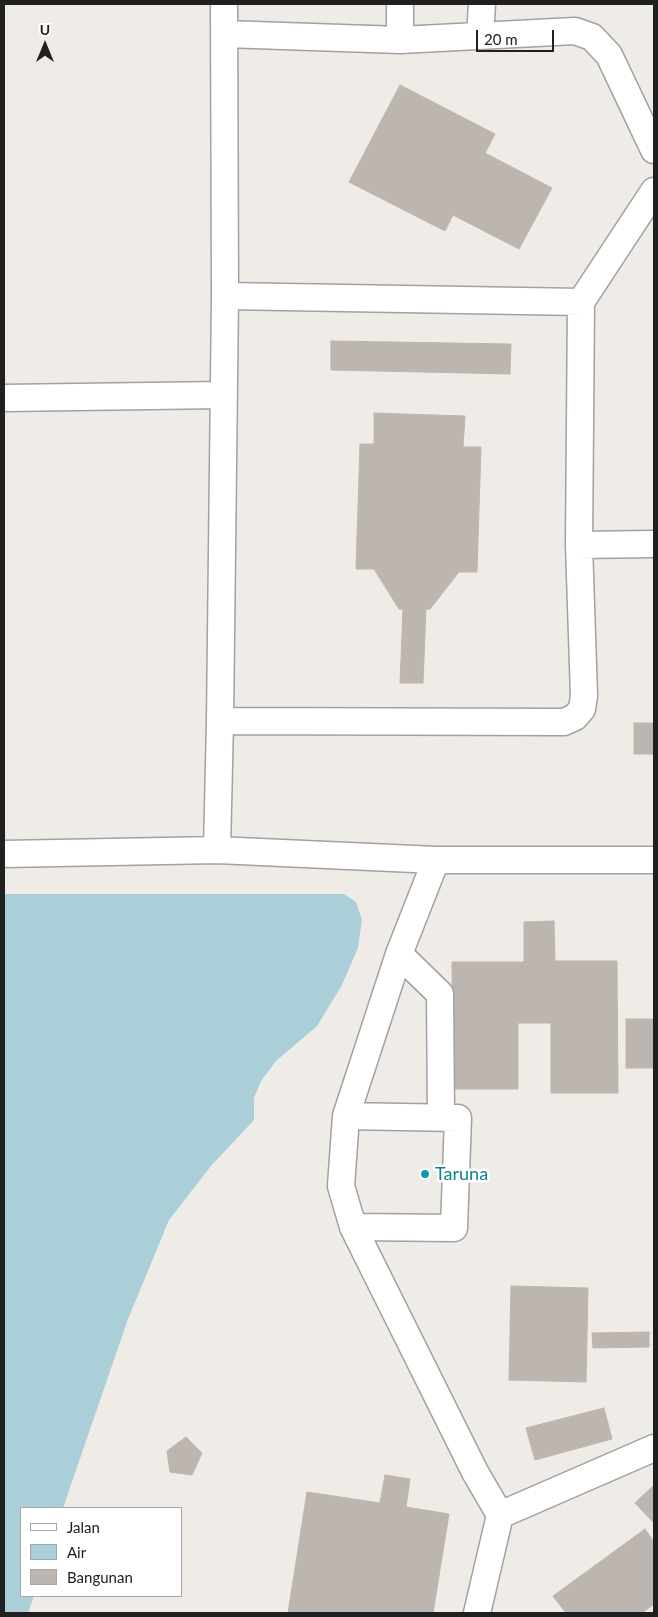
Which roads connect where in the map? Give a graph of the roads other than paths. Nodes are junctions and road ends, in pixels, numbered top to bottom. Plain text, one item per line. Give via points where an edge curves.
1 (224, 4) edge
2 (400, 4) edge
3 (482, 4) edge
4 (225, 34) junction
5 (480, 35) junction
6 (400, 40) junction
7 (654, 150) edge
8 (654, 192) edge
9 (225, 296) junction
10 (581, 302) junction
11 (223, 395) junction
12 (4, 398) edge
13 (654, 544) edge
14 (579, 545) junction
15 (220, 721) junction
16 (216, 850) junction
17 (4, 854) edge
18 (436, 860) junction
19 (654, 860) edge
20 (399, 954) junction
21 (346, 1116) junction
22 (441, 1117) junction
23 (353, 1228) junction
24 (654, 1448) edge
25 (500, 1515) junction
26 (477, 1613) edge

1 - 4 lane
2 - 6 lane
3 - 5 lane
4 - 6 lane
4 - 9 lane
5 - 6 lane
5 - 7 lane via 575,31 592,37 609,55
8 - 10 lane
9 - 10 lane
9 - 11 lane
10 - 14 lane
11 - 12 lane
11 - 15 lane
13 - 14 lane
14 - 15 lane via 584,696 582,709 575,717 564,722
15 - 16 lane
16 - 17 lane
16 - 18 lane
18 - 19 lane
18 - 20 lane
20 - 21 lane
20 - 22 lane via 440,994
21 - 22 lane
21 - 23 lane via 341,1186
22 - 23 lane via 458,1118 454,1228
23 - 25 lane via 475,1472
24 - 25 lane
25 - 26 lane

